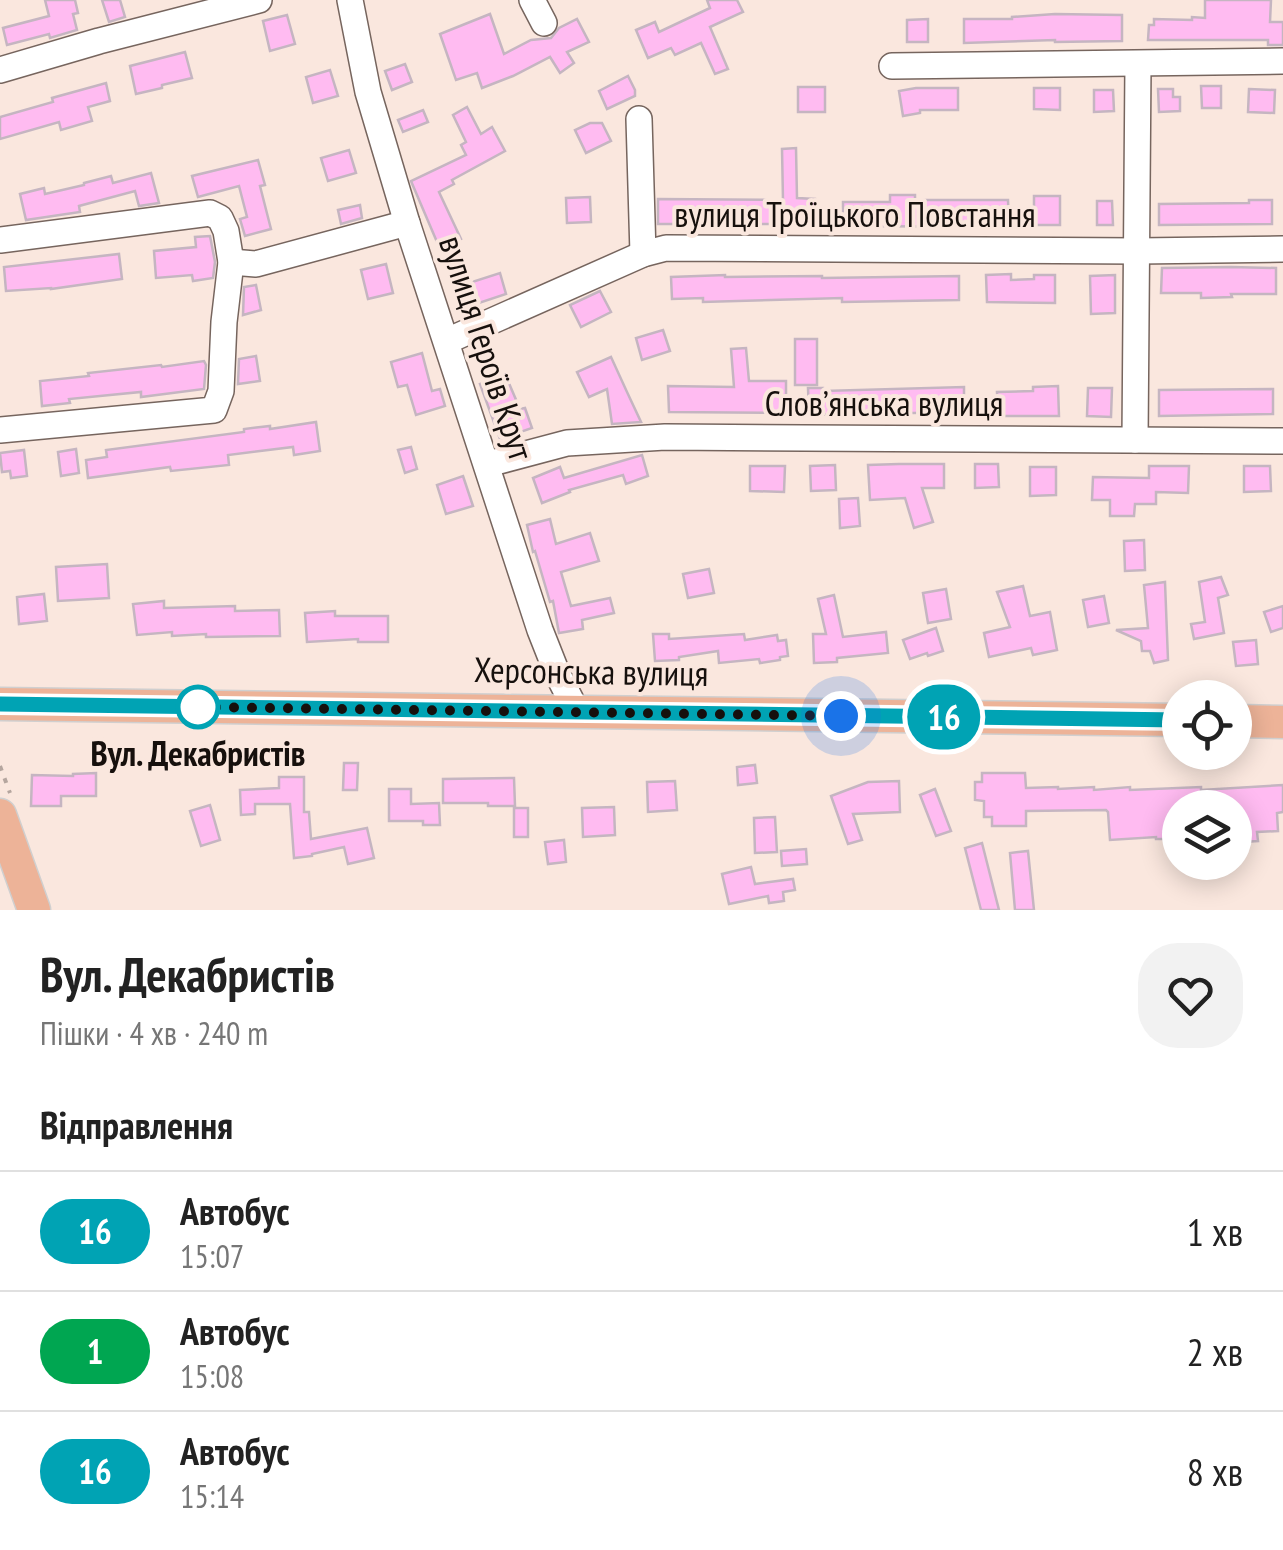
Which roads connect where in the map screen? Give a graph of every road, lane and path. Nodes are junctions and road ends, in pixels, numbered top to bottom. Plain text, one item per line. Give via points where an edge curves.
1 (259, 0) edge
2 (350, 0) edge
3 (1283, 61) edge
4 (1138, 64) junction
5 (892, 66) dead end
6 (0, 70) edge
7 (638, 119) dead end
8 (407, 222) junction
9 (0, 240) edge
10 (1283, 249) edge
11 (1138, 251) junction
12 (642, 254) junction
13 (231, 262) junction
14 (446, 341) junction
15 (0, 430) edge
16 (1136, 440) junction
17 (1283, 441) edge
18 (488, 464) junction
19 (0, 704) edge
20 (578, 712) junction
21 (1162, 720) edge
22 (1252, 721) edge
23 (1283, 722) edge
24 (0, 815) edge
25 (34, 910) edge

1 - 6 street
2 - 8 street, вулиця Героїв Крут via 368,92
3 - 4 street
4 - 5 street
4 - 11 street
7 - 12 street
8 - 13 street via 256,264
8 - 14 street, вулиця Героїв Крут
9 - 13 street via 210,213 226,231
10 - 11 street, вулиця Троїцького Повстання
11 - 12 street, вулиця Троїцького Повстання via 666,248
11 - 16 street
12 - 14 street, вулиця Троїцького Повстання
13 - 15 street via 214,410
14 - 18 street, вулиця Героїв Крут
16 - 17 street, Словʼянська вулиця
16 - 18 street, Словʼянська вулиця via 603,439
18 - 20 street, вулиця Героїв Крут via 540,630
19 - 20 main road, Херсонська вулиця
20 - 21 main road, Херсонська вулиця
22 - 23 main road
24 - 25 main road

